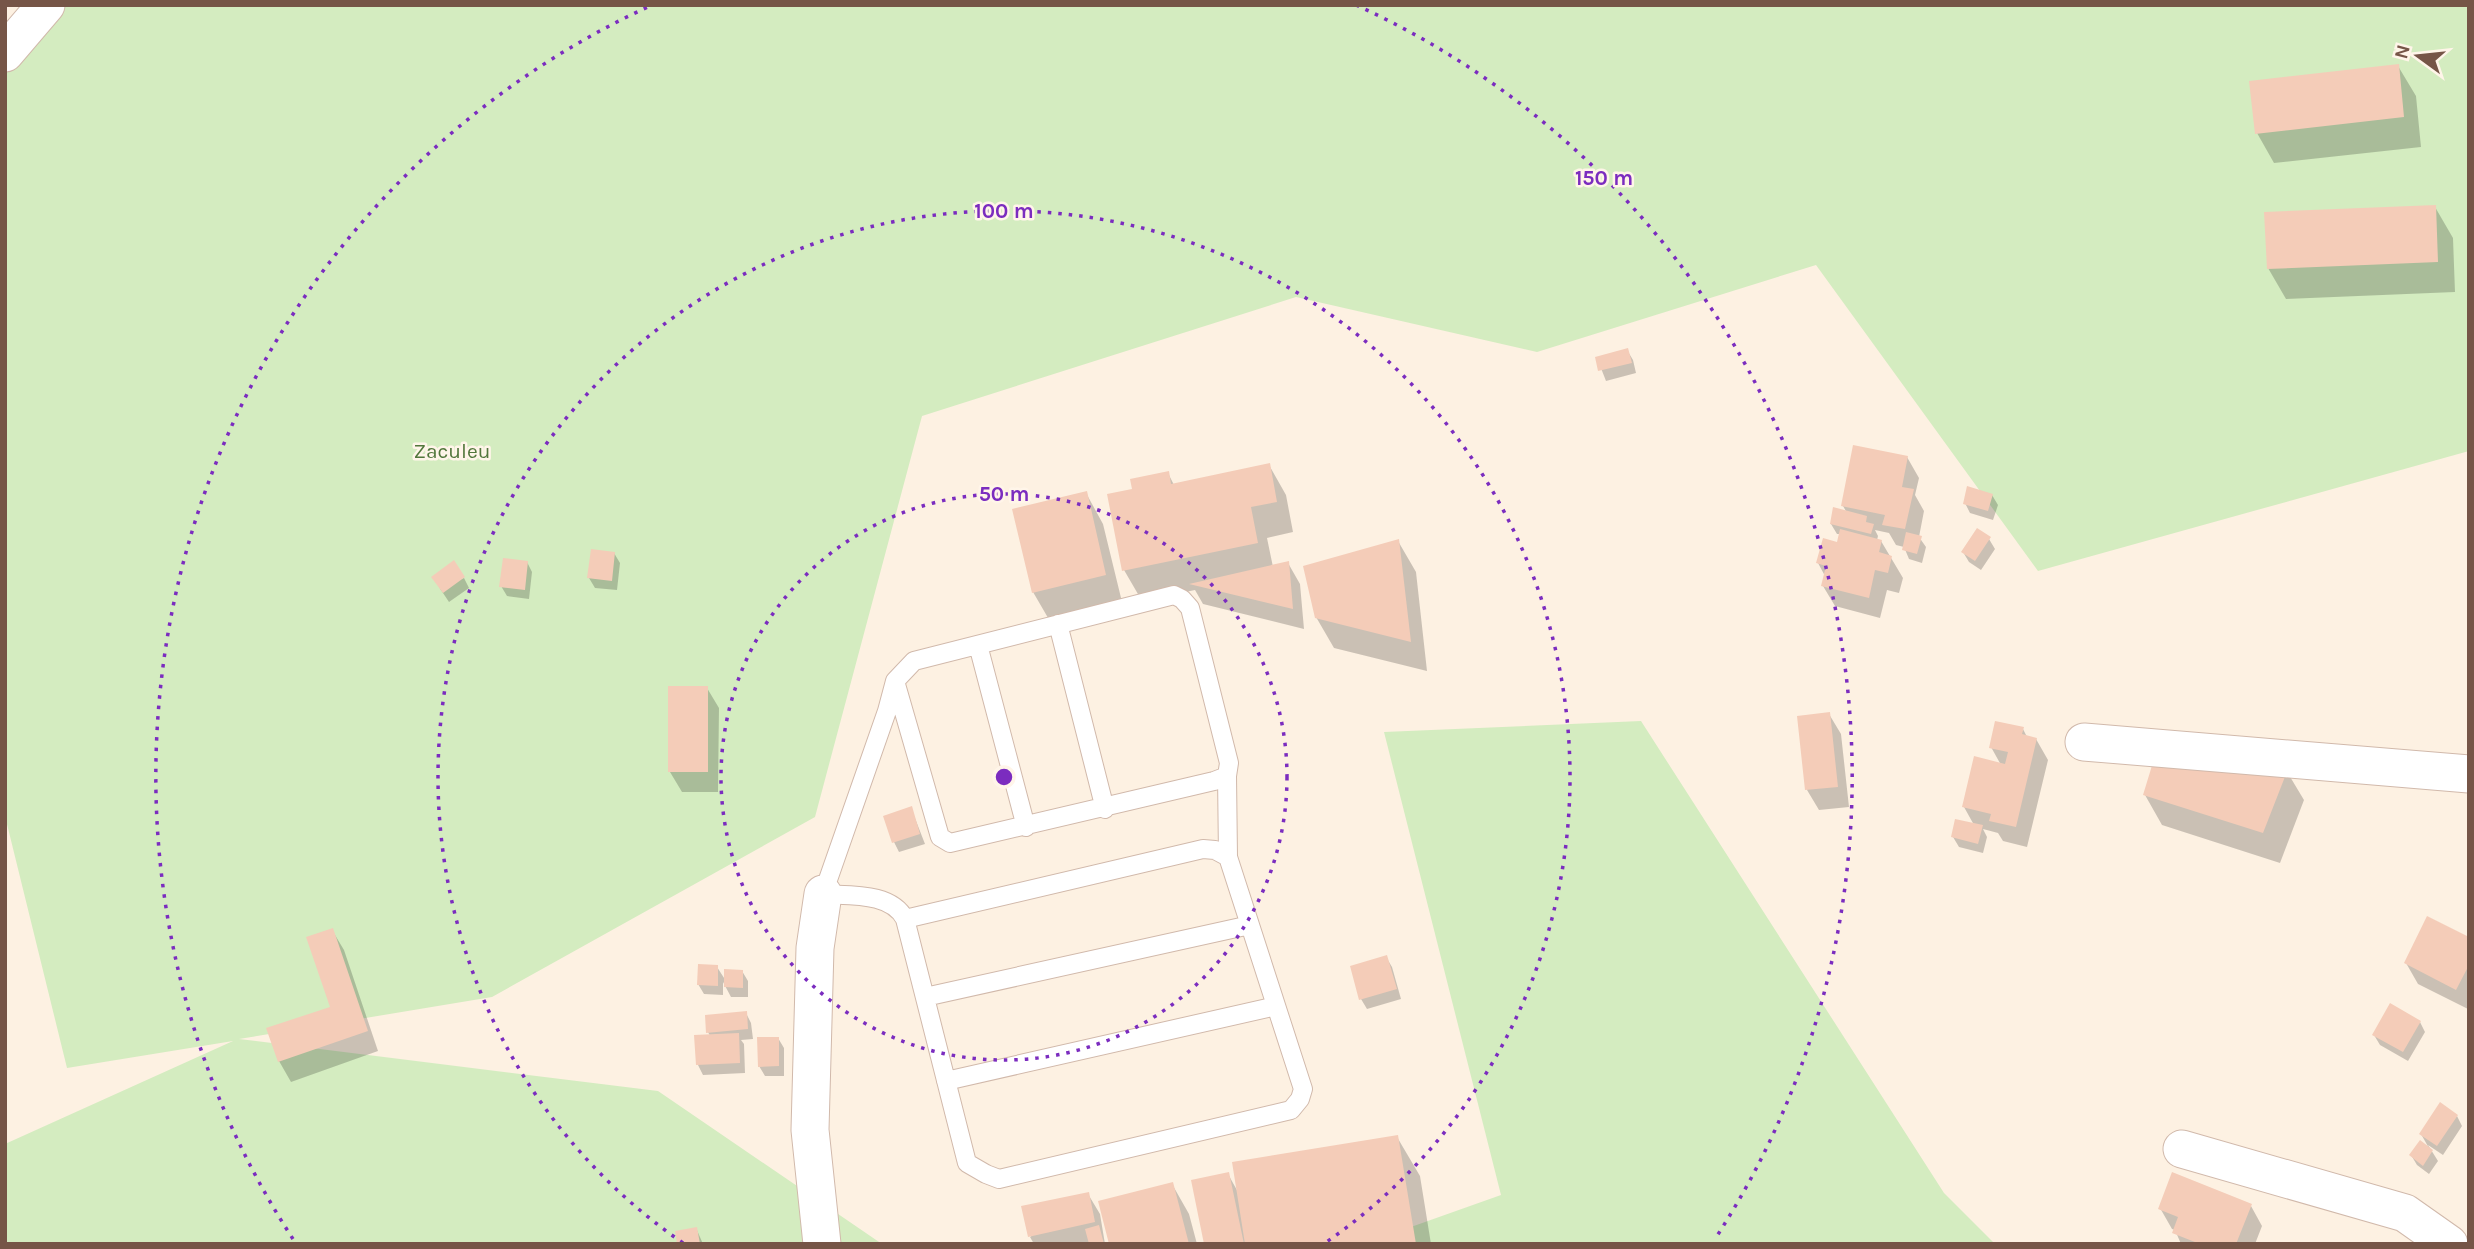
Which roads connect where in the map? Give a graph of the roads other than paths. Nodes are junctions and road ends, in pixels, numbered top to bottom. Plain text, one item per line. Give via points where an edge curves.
1 (46, 5) edge
2 (5, 53) edge
3 (1058, 624) junction
4 (978, 645) junction
5 (895, 681) junction
6 (2084, 742) dead end
7 (2469, 774) edge
8 (1227, 776) junction
9 (1105, 809) junction
10 (1026, 827) junction
11 (1228, 857) junction
12 (823, 894) junction
13 (905, 919) junction
14 (1250, 925) junction
15 (925, 997) junction
16 (1276, 1006) junction
17 (946, 1081) junction
18 (2182, 1149) dead end
19 (822, 1244) edge
20 (2449, 1244) edge

1 - 2 street
3 - 4 lane
3 - 8 lane via 1174,595 1182,599 1190,608 1229,764
3 - 9 lane
4 - 5 lane via 914,661
4 - 10 lane
5 - 10 lane via 940,837 950,844
5 - 12 lane
6 - 7 street
8 - 9 lane
8 - 11 lane
9 - 10 lane
11 - 13 lane via 1203,849
11 - 14 lane
12 - 13 lane via 883,900 899,908
12 - 19 street via 815,948 810,1130
13 - 15 lane
14 - 15 lane
14 - 16 lane
15 - 17 lane
16 - 17 lane
16 - 17 lane via 1303,1089 1292,1110 999,1178 967,1163
18 - 20 street via 2405,1213

